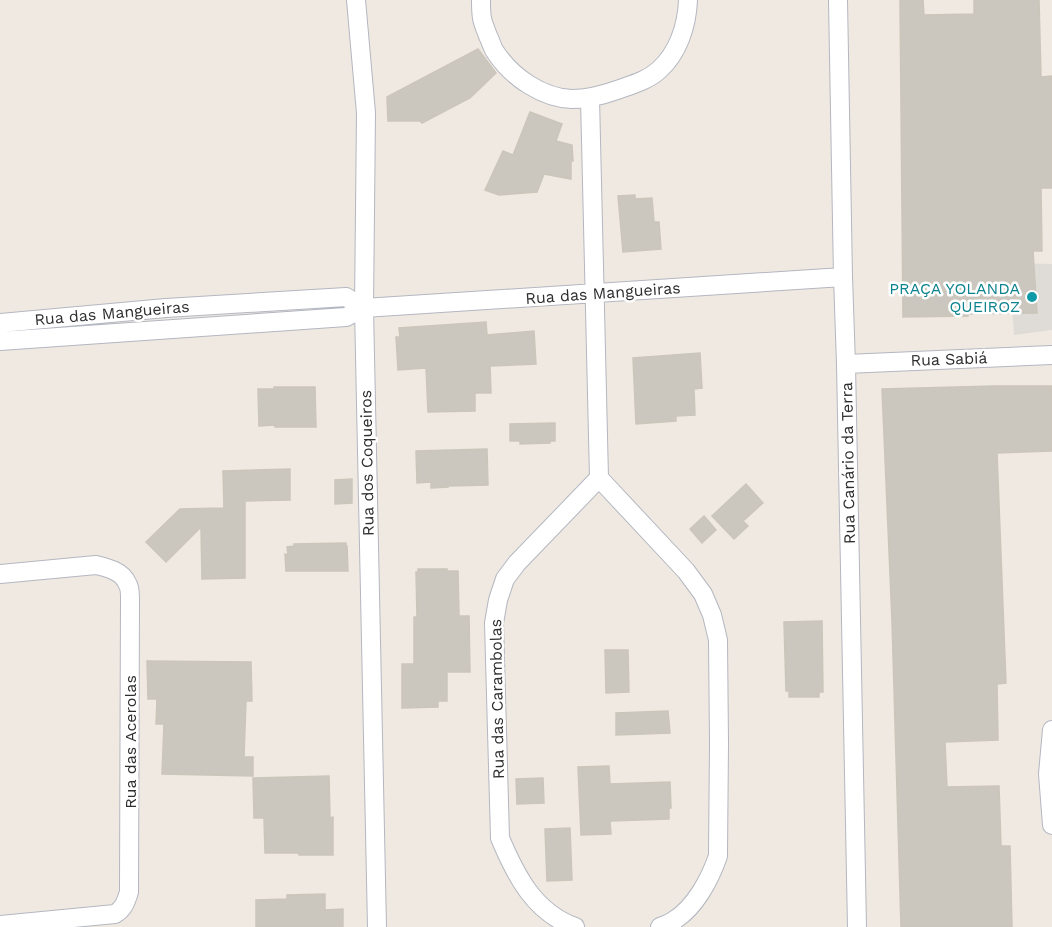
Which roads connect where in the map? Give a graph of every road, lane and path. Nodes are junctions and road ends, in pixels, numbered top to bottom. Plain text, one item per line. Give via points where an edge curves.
1 (356, 0) edge
2 (481, 0) edge
3 (688, 0) edge
4 (838, 0) edge
5 (590, 98) junction
6 (843, 277) junction
7 (595, 294) junction
8 (166, 308) junction
9 (364, 308) junction
10 (0, 323) edge
11 (167, 329) junction
12 (0, 341) edge
13 (1052, 355) edge
14 (846, 363) junction
15 (599, 478) junction
16 (0, 574) edge
17 (1052, 730) edge
18 (1052, 825) edge
19 (0, 926) edge
20 (377, 927) edge
21 (575, 927) edge
22 (660, 927) edge
23 (857, 927) edge

1 - 9 street, Rua dos Coqueiros via 366,113
2 - 5 street via 482,20 495,51 511,71 552,95
3 - 5 street via 680,40 657,72 637,83
4 - 6 street, Rua Canário da Terra
5 - 7 street
6 - 7 street, Rua das Mangueiras
6 - 14 street, Rua Canário da Terra
7 - 9 street, Rua das Mangueiras
7 - 15 street
8 - 9 street, Rua das Mangueiras via 346,297
8 - 10 street, Rua das Mangueiras
8 - 11 street
9 - 11 street, Rua das Mangueiras via 346,317
9 - 20 street, Rua dos Coqueiros
11 - 12 street, Rua das Mangueiras
13 - 14 street, Rua Sabiá
14 - 23 street, Rua Canário da Terra
15 - 21 street, Rua das Carambolas via 505,579 494,623 500,838 511,865 538,903 560,921
15 - 22 street via 703,594 718,640 718,856 690,907
16 - 19 street, Rua das Acerolas via 96,565 122,576 130,598 127,899 115,914
17 - 18 street via 1048,774

